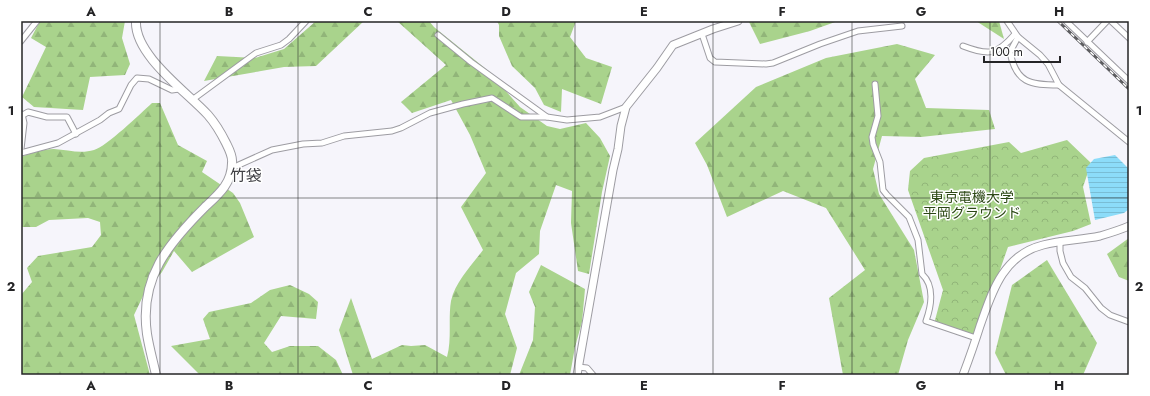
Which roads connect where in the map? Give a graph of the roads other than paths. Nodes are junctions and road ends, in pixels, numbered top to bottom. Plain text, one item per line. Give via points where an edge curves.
1 (37, 21) edge
2 (136, 21) edge
3 (306, 21) edge
4 (738, 21) edge
5 (1007, 21) edge
6 (1066, 21) edge
7 (1106, 21) edge
8 (1111, 21) edge
9 (902, 26) dead end
10 (702, 34) junction
11 (438, 35) dead end
12 (1017, 36) junction
13 (1129, 38) edge
14 (21, 41) edge
15 (1087, 42) junction
16 (963, 46) dead end
17 (1129, 81) edge
18 (875, 84) dead end
19 (1059, 84) junction
20 (179, 88) junction
21 (192, 100) junction
22 (626, 106) junction
23 (22, 114) edge
24 (547, 117) junction
25 (76, 134) junction
26 (1129, 142) edge
27 (21, 149) edge
28 (21, 153) edge
29 (232, 168) junction
30 (1129, 226) edge
31 (1060, 241) junction
32 (1129, 322) edge
33 (976, 338) junction
34 (578, 367) junction
35 (156, 375) edge
36 (577, 375) edge
37 (593, 375) edge
38 (964, 375) edge

1 - 14 street
2 - 20 main road via 137,32 146,51
3 - 21 street via 281,45 256,53
4 - 10 street
5 - 12 street
6 - 15 street
7 - 15 street
8 - 13 street
9 - 10 street via 858,31 766,64 715,62 710,58
10 - 22 street via 673,45
11 - 24 street
12 - 16 street via 994,52 978,52
12 - 19 street via 1048,64
12 - 19 street via 1010,52 1017,74 1033,83
15 - 17 street
18 - 33 street via 878,116 872,137 873,144 880,162 883,190 909,217 918,240 922,274 929,284 931,293 926,322
19 - 26 street
20 - 21 main road
20 - 25 street via 172,90 149,79 138,78 131,85 119,109
21 - 29 main road via 209,116 224,138 232,155
22 - 24 street via 593,118 567,120
22 - 34 street
23 - 25 street via 28,112 46,117 67,117
23 - 27 street via 24,123
24 - 29 street via 522,117 492,98 430,113 392,131 344,136 322,143 272,150
25 - 28 street via 58,143
29 - 35 main road via 228,183 179,234 155,270 145,314
30 - 31 street via 1100,236
31 - 32 street via 1063,264 1071,277 1085,288 1101,308
31 - 33 street via 1028,250 1005,269 994,287
33 - 38 street
34 - 36 street
34 - 37 street via 587,368

